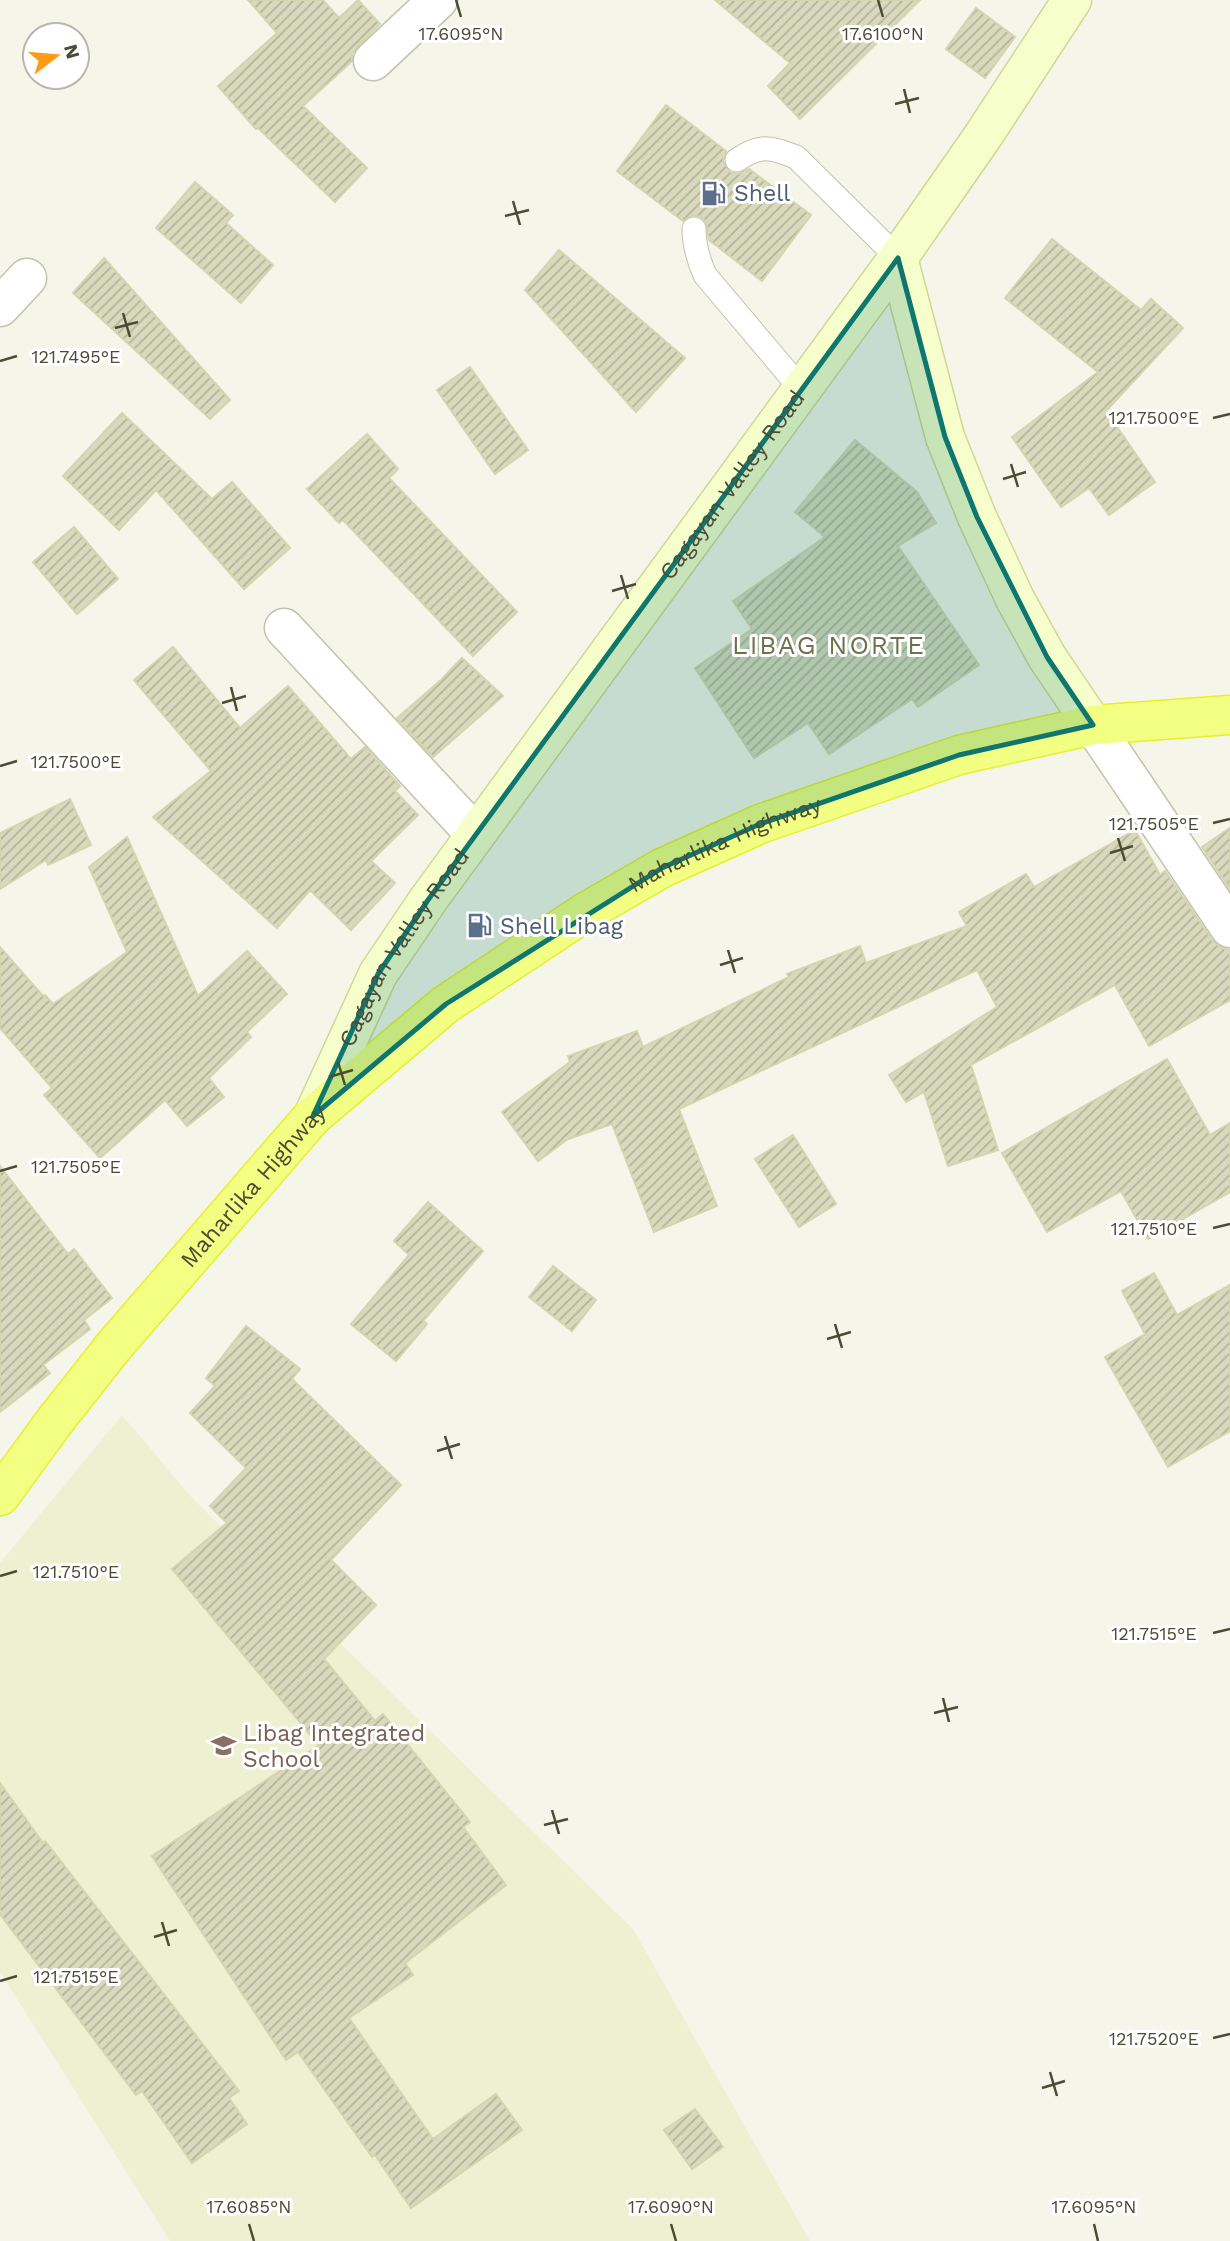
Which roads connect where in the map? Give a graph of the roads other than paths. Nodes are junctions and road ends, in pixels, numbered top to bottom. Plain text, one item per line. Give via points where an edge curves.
1 (438, 0) edge
2 (1072, 0) edge
3 (373, 61) dead end
4 (737, 160) dead end
5 (694, 229) dead end
6 (898, 258) junction
7 (27, 278) dead end
8 (0, 306) edge
9 (802, 390) junction
10 (284, 628) dead end
11 (1230, 715) edge
12 (1093, 725) junction
13 (475, 834) junction
14 (1230, 928) edge
15 (313, 1116) junction
16 (0, 1496) edge

1 - 3 street
2 - 6 main road, Cagayan Valley Road
4 - 6 lane via 754,149 774,148 796,157
5 - 9 lane via 705,275
6 - 9 main road, Cagayan Valley Road
6 - 12 main road via 945,437 977,517 1047,657
7 - 8 street
9 - 13 main road, Cagayan Valley Road
10 - 13 street
11 - 12 highway, Maharlika Highway
12 - 14 street
12 - 15 highway, Maharlika Highway via 960,755 760,824 662,868 446,1004
13 - 15 main road, Cagayan Valley Road via 379,974
15 - 16 highway, Maharlika Highway via 114,1346

